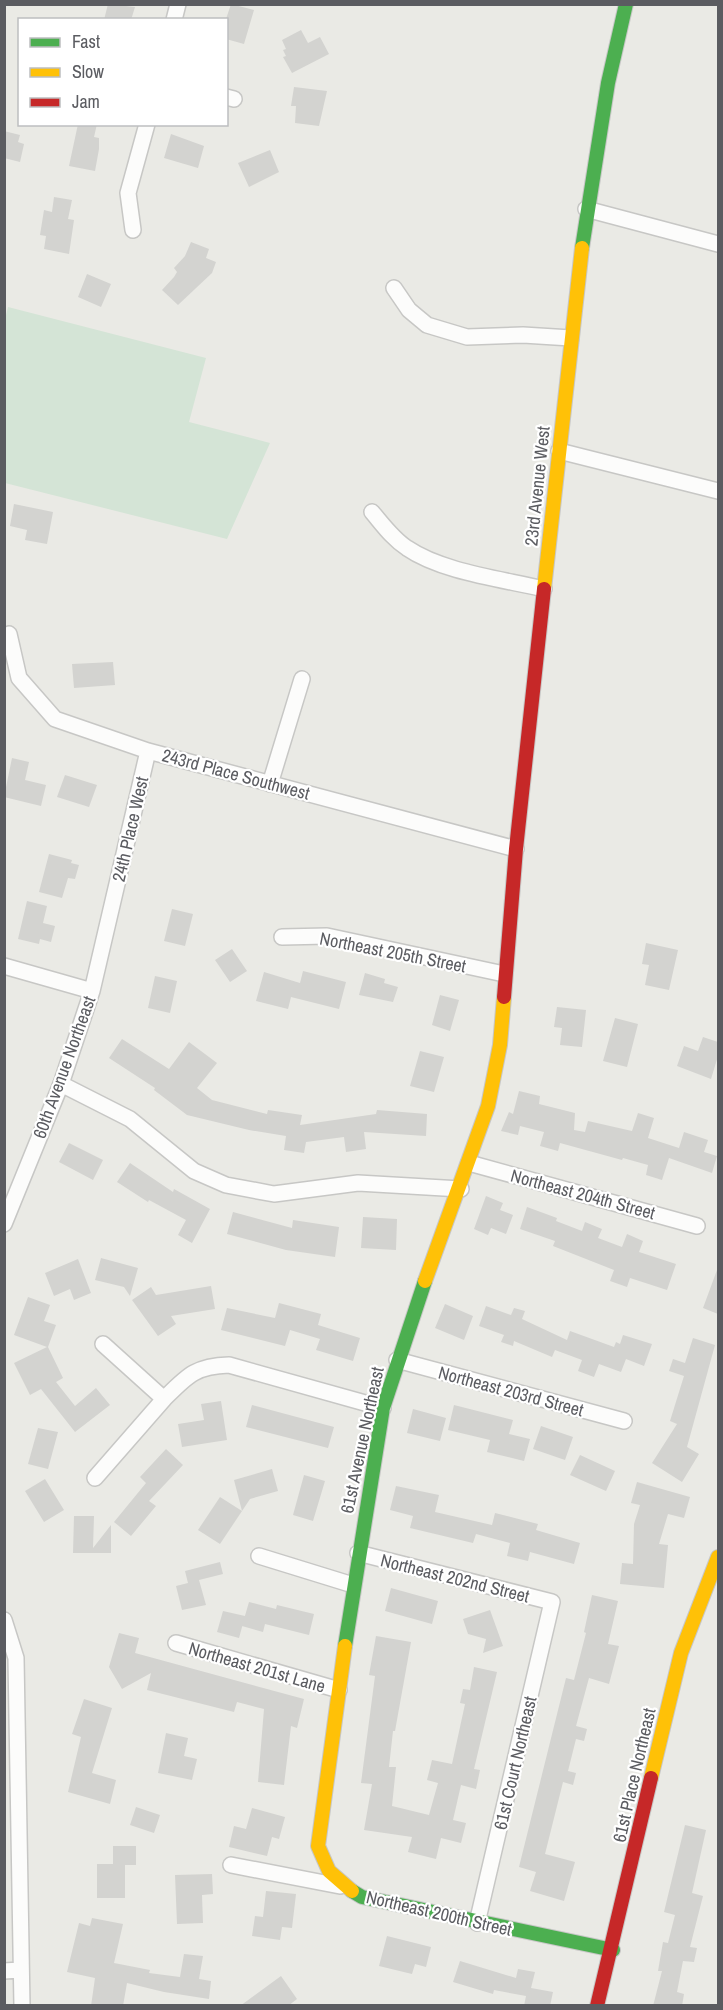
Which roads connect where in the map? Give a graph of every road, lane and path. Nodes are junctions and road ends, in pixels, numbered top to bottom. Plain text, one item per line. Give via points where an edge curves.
1 (626, 4) edge
2 (146, 126) edge
3 (586, 209) junction
4 (133, 230) dead end
5 (718, 244) edge
6 (394, 288) dead end
7 (571, 338) junction
8 (559, 451) junction
9 (718, 491) edge
10 (372, 512) dead end
11 (544, 589) junction
12 (9, 634) dead end
13 (302, 679) dead end
14 (148, 751) junction
15 (270, 784) junction
16 (516, 849) junction
17 (113, 906) joint
18 (282, 937) dead end
19 (4, 966) edge
20 (504, 974) junction
21 (92, 991) junction
22 (61, 1084) junction
23 (469, 1163) junction
24 (461, 1189) junction
25 (4, 1224) edge
26 (697, 1226) dead end
27 (102, 1344) dead end
28 (398, 1360) junction
29 (164, 1399) junction
30 (383, 1408) junction
31 (624, 1421) dead end
32 (95, 1478) dead end
33 (358, 1553) junction
34 (260, 1556) dead end
35 (718, 1557) edge
36 (353, 1585) junction
37 (552, 1602) joint
38 (4, 1620) edge
39 (176, 1643) dead end
40 (4, 1686) edge
41 (339, 1690) junction
42 (17, 1700) junction
43 (4, 1772) edge
44 (17, 1786) junction
45 (231, 1865) dead end
46 (340, 1886) junction
47 (477, 1923) junction
48 (612, 1950) junction
49 (20, 1970) junction
50 (4, 1971) edge
51 (22, 2006) edge
52 (597, 2006) edge

1 - 3 street, 23rd Avenue West
2 - 4 street via 128,193
3 - 5 street
3 - 7 street, 23rd Avenue West
6 - 7 street via 427,325 467,337 524,334
7 - 8 street, 23rd Avenue West
8 - 9 street
8 - 11 street, 23rd Avenue West
10 - 11 street via 408,549 440,564
11 - 16 street, 23rd Avenue West
12 - 14 street, 243rd Place Southwest via 19,678 55,719
13 - 15 street
14 - 15 street, 243rd Place Southwest
14 - 17 street, 24th Place West
15 - 16 street, 243rd Place Southwest
16 - 20 street, 23rd Avenue West
17 - 21 street, 60th Avenue Northeast
18 - 20 street, Northeast 205th Street via 327,936
19 - 21 street
20 - 23 street, 61st Avenue Northeast via 495,1074
21 - 22 street, 60th Avenue Northeast
22 - 24 street via 130,1119 195,1171 226,1185 274,1194 358,1183
22 - 25 street, 60th Avenue Northeast
23 - 24 street, 61st Avenue Northeast
23 - 26 street, Northeast 204th Street
24 - 28 street, 61st Avenue Northeast
27 - 29 street
28 - 30 street, 61st Avenue Northeast
28 - 31 street, Northeast 203rd Street
29 - 30 street via 188,1374 208,1366 229,1365
29 - 32 street
30 - 33 street, 61st Avenue Northeast
33 - 36 street, 61st Avenue Northeast
33 - 37 street, Northeast 202nd Street
34 - 36 street
35 - 48 street, 61st Place Northeast via 681,1653
36 - 41 street, 61st Avenue Northeast
37 - 47 street, 61st Court Northeast
38 - 42 street via 16,1658
39 - 41 street, Northeast 201st Lane
40 - 42 street
41 - 46 street, 61st Avenue Northeast via 318,1846 325,1867
42 - 44 street
43 - 44 street
44 - 49 street
45 - 46 street, Northeast 200th Street
46 - 47 street, Northeast 200th Street via 362,1897
47 - 48 street, Northeast 200th Street
48 - 52 street, 61st Place Northeast
49 - 50 street
49 - 51 street

